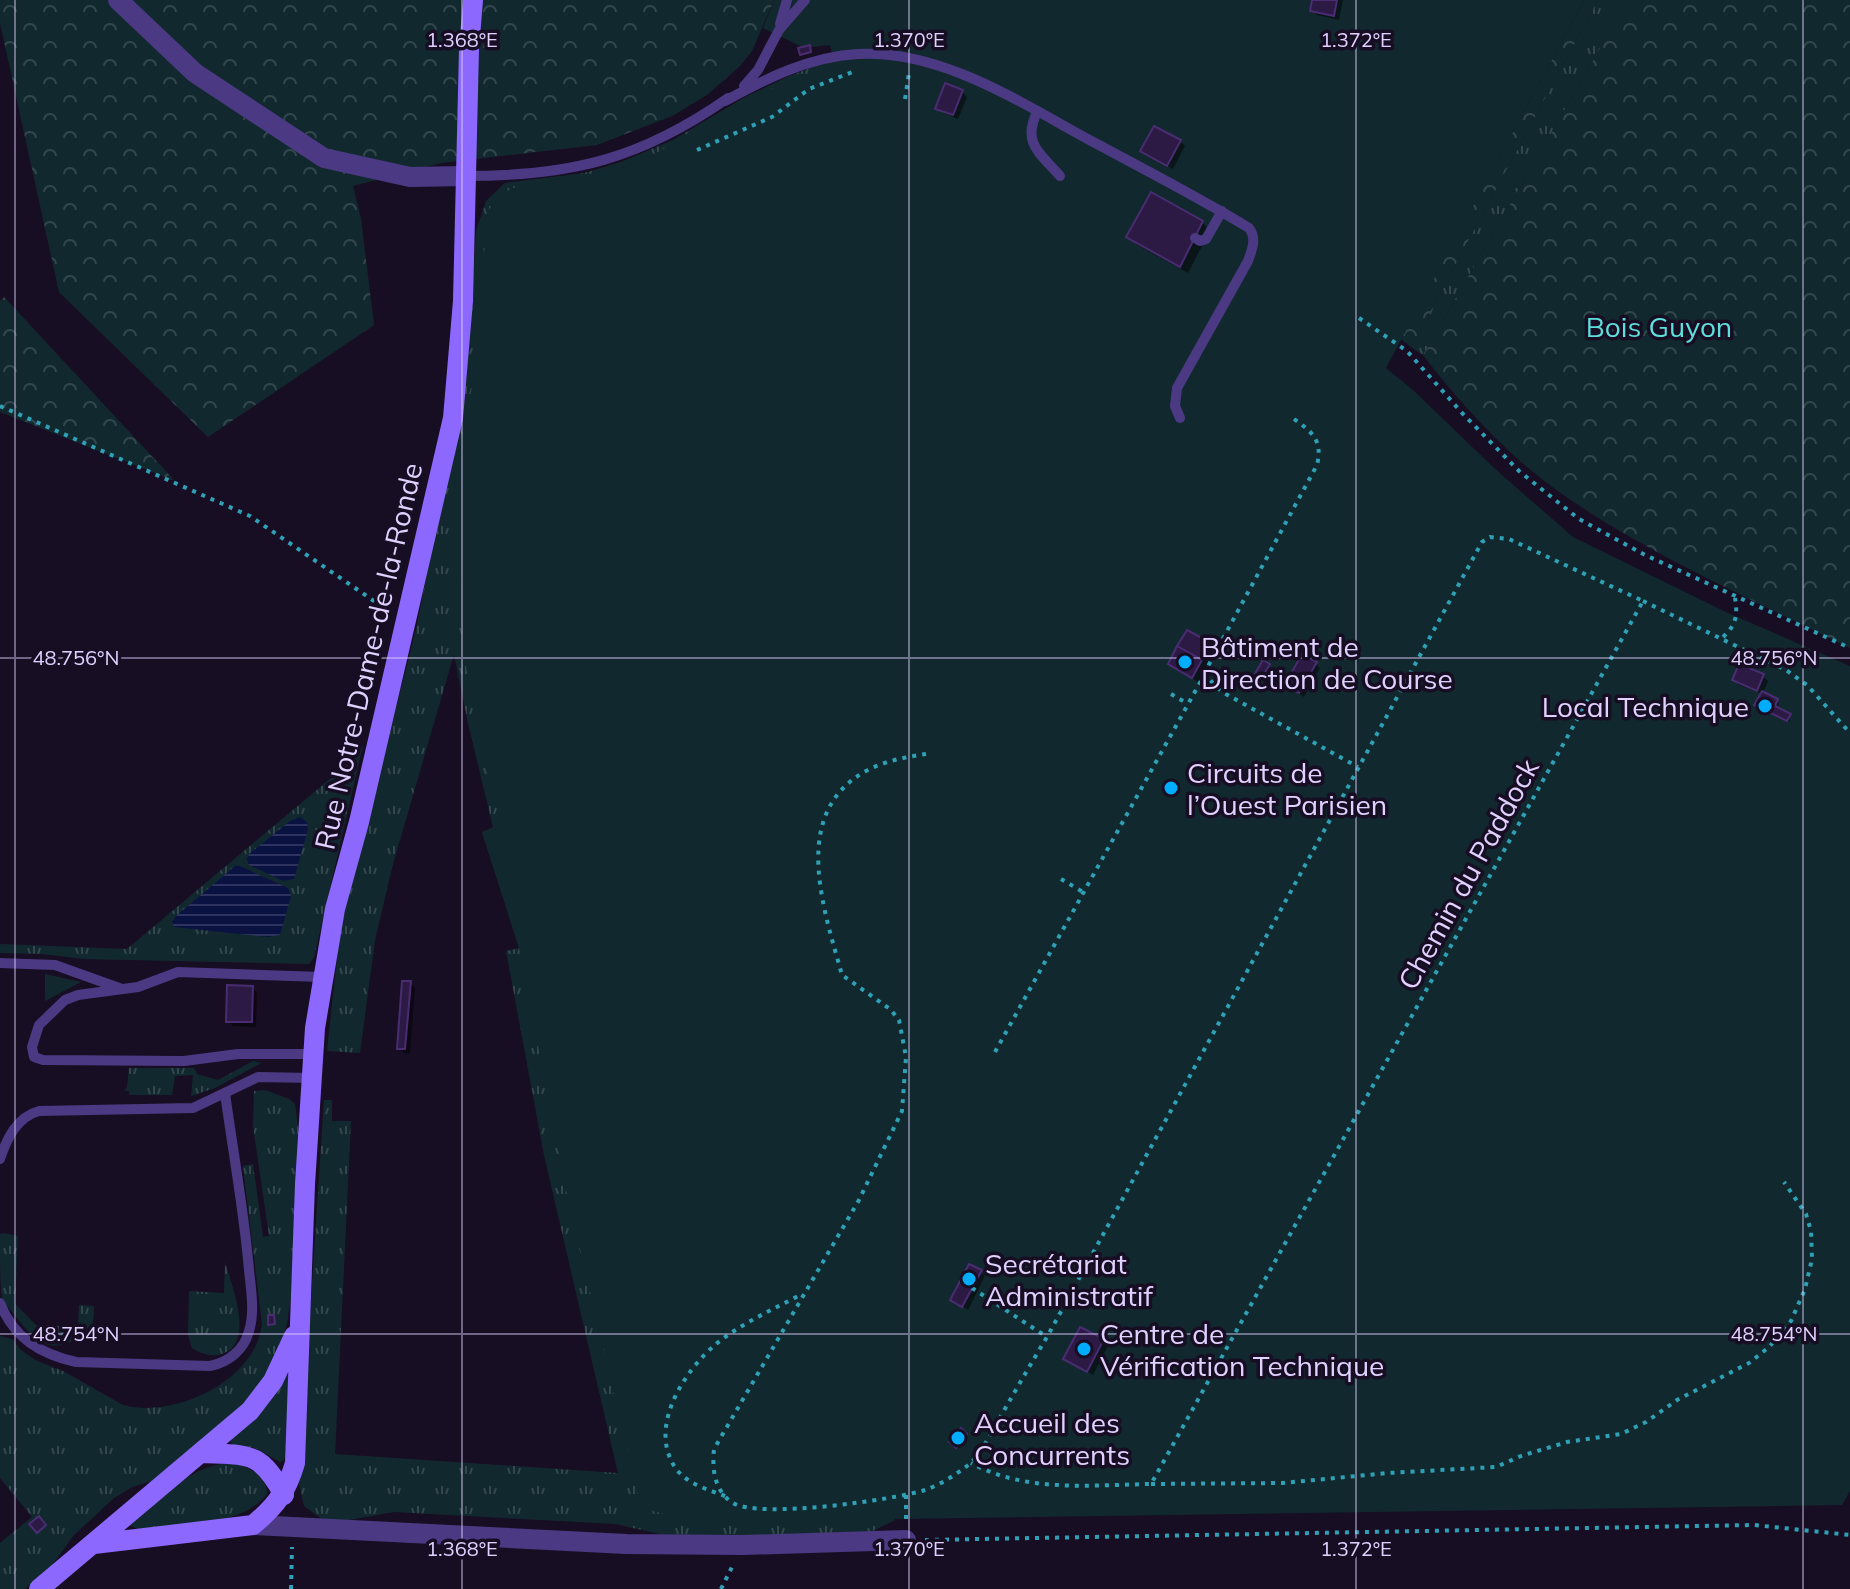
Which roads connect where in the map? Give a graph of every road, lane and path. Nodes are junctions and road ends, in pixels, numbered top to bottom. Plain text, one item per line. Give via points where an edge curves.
1 (118, 0) edge
2 (473, 0) edge
3 (787, 0) edge
4 (805, 0) edge
5 (779, 30) junction
6 (872, 54) junction
7 (911, 59) junction
8 (905, 99) dead end
9 (725, 101) junction
10 (1037, 112) junction
11 (697, 150) dead end
12 (466, 176) junction
13 (1060, 176) dead end
14 (1222, 211) junction
15 (1195, 238) dead end
16 (1359, 318) dead end
17 (0, 406) edge
18 (1180, 418) dead end
19 (1294, 419) dead end
20 (1735, 598) junction
21 (1643, 601) junction
22 (405, 622) junction
23 (1723, 637) junction
24 (1850, 648) edge
25 (1207, 668) junction
26 (1171, 694) dead end
27 (1188, 704) junction
28 (1850, 733) edge
29 (926, 754) dead end
30 (1358, 767) junction
31 (1061, 879) dead end
32 (1083, 892) junction
33 (0, 963) edge
34 (322, 977) junction
35 (124, 990) junction
36 (995, 1052) dead end
37 (313, 1054) junction
38 (312, 1078) junction
39 (225, 1093) junction
40 (0, 1159) edge
41 (1784, 1182) dead end
42 (972, 1288) dead end
43 (804, 1293) junction
44 (0, 1303) edge
45 (299, 1322) junction
46 (1047, 1337) junction
47 (203, 1453) junction
48 (971, 1463) junction
49 (1151, 1484) junction
50 (906, 1494) junction
51 (284, 1495) junction
52 (727, 1497) junction
53 (253, 1525) junction
54 (292, 1526) junction
55 (1850, 1535) edge
56 (906, 1540) junction
57 (94, 1544) junction
58 (743, 1545) junction
59 (39, 1589) edge
60 (291, 1589) edge
61 (721, 1589) edge

1 - 12 street via 195,73 324,158 410,177
2 - 12 main road, Rue Notre-Dame-de-la-Ronde
3 - 5 lane
4 - 5 lane
5 - 9 lane via 749,81
6 - 7 lane
6 - 9 lane via 813,61
6 - 11 path via 856,70 809,89 772,117
7 - 8 path
7 - 10 lane via 950,70
9 - 12 lane via 666,137 597,164 547,173
10 - 13 lane via 1031,140
10 - 14 lane
12 - 22 main road, Rue Notre-Dame-de-la-Ronde via 453,418
14 - 15 lane via 1206,239
14 - 18 lane via 1251,230 1252,247 1177,388 1174,399
16 - 20 path via 1415,358 1532,484 1612,539
17 - 22 path via 250,516
19 - 25 path via 1316,437 1317,465
20 - 23 path via 1735,623
20 - 24 path
21 - 23 path
21 - 30 path via 1509,539 1490,537 1478,547
21 - 49 path, Chemin du Paddock
22 - 34 main road, Rue Notre-Dame-de-la-Ronde
23 - 28 path via 1807,685
25 - 27 path
25 - 30 path via 1209,679 1224,693
26 - 27 path
27 - 32 path
29 - 43 path via 863,772 836,797 822,826 820,889 842,975 899,1020 906,1079 897,1124
30 - 46 path
31 - 32 path
32 - 36 path
33 - 35 lane via 55,965
34 - 35 lane via 178,972
34 - 37 main road, Rue Notre-Dame-de-la-Ronde
35 - 37 lane via 65,1000 39,1025 34,1057 184,1061 238,1054
37 - 38 main road, Rue Notre-Dame-de-la-Ronde
38 - 39 lane via 258,1077
38 - 45 main road, Rue Notre-Dame-de-la-Ronde
39 - 40 lane via 193,1108 30,1113 15,1127
39 - 44 lane via 252,1298 250,1330 238,1351 225,1362 204,1366 76,1362 28,1342
41 - 49 path via 1811,1231 1812,1259 1791,1321 1749,1363 1621,1434 1567,1442 1496,1467 1283,1483
42 - 46 path
43 - 52 path via 714,1449 712,1467
43 - 52 path via 744,1324 707,1352 670,1408 667,1445 676,1469
45 - 47 main road, Rue Notre-Dame-de-la-Ronde via 273,1381 250,1411
45 - 51 main road, Rue Notre-Dame-de-la-Ronde via 297,1440
46 - 48 path
47 - 51 main road via 256,1460 270,1469
47 - 57 main road, Rue Notre-Dame-de-la-Ronde
48 - 49 path via 1035,1484
48 - 50 path via 939,1483
50 - 52 path via 750,1509
50 - 56 path
51 - 53 main road, Rue Notre-Dame-de-la-Ronde
53 - 54 street
53 - 57 main road
54 - 58 street
54 - 60 path
55 - 56 path via 1754,1525
56 - 58 street
57 - 59 main road, Rue Notre-Dame-de-la-Ronde
58 - 61 path

